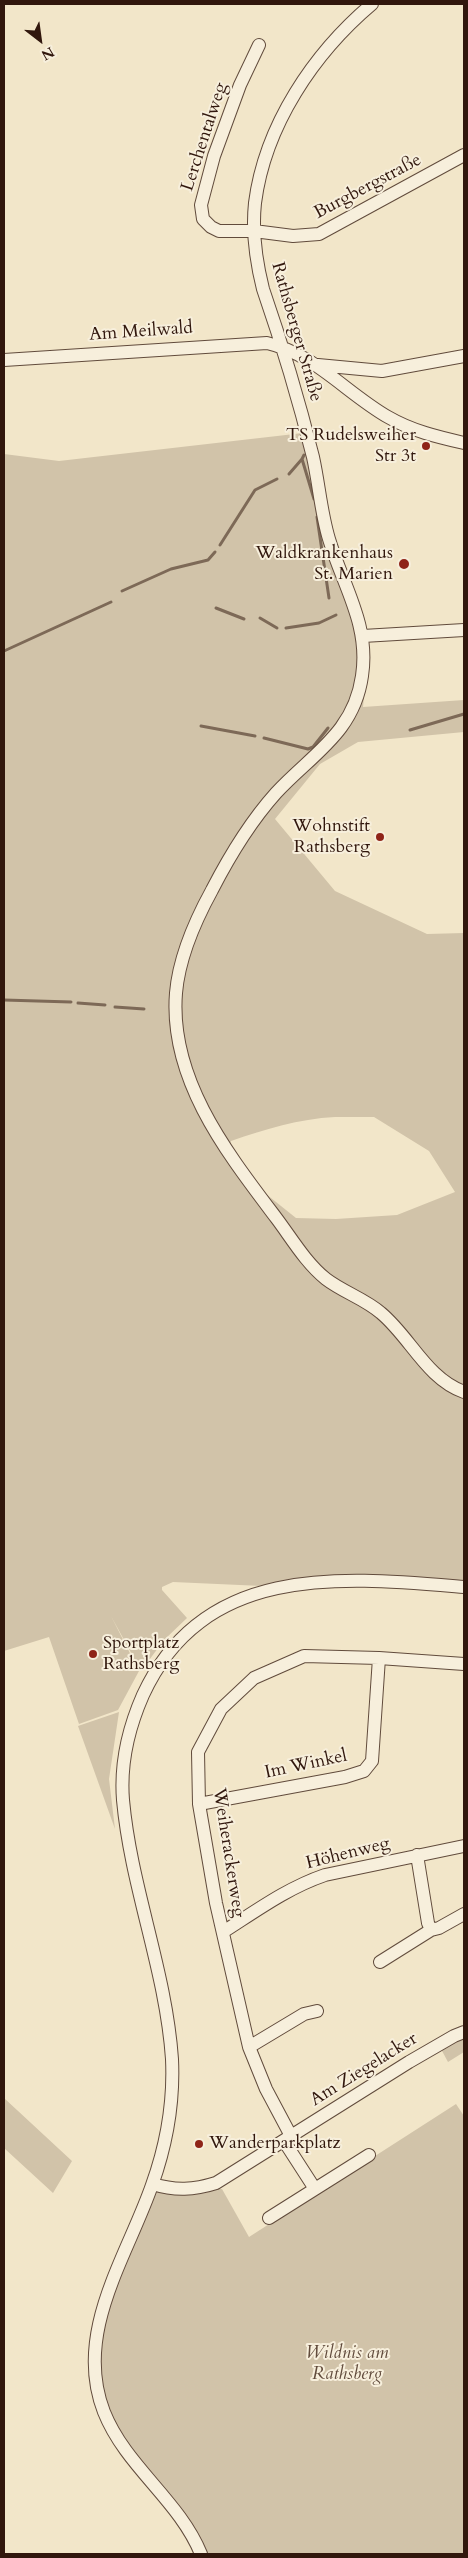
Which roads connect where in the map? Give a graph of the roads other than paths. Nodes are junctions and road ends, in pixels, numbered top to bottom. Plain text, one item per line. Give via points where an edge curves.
1 (372, 4) edge
2 (259, 45) dead end
3 (464, 155) edge
4 (254, 231) junction
5 (281, 346) junction
6 (464, 350) edge
7 (464, 356) edge
8 (4, 360) edge
9 (318, 365) junction
10 (464, 443) edge
11 (464, 630) edge
12 (363, 636) junction
13 (464, 1392) edge
14 (464, 1587) edge
15 (379, 1658) junction
16 (464, 1664) edge
17 (199, 1804) junction
18 (464, 1846) edge
19 (416, 1855) junction
20 (464, 1914) edge
21 (431, 1930) junction
22 (223, 1932) junction
23 (380, 1962) dead end
24 (317, 2011) dead end
25 (464, 2032) edge
26 (249, 2047) junction
27 (288, 2138) junction
28 (369, 2155) dead end
29 (152, 2184) junction
30 (315, 2189) junction
31 (269, 2218) dead end
32 (201, 2554) edge

1 - 4 street, Rathsberger Straße via 346,25 310,69 286,110 262,171 255,203
2 - 4 street, Lerchentalweg via 240,84 214,156 201,205 203,219 219,231
3 - 4 street, Burgbergstraße via 320,234 293,236
4 - 5 street, Rathsberger Straße via 257,268
5 - 8 street, Am Meilwald via 267,342
5 - 9 street, Am Meilwald
5 - 12 street, Rathsberger Straße via 313,459 329,540
6 - 7 street
7 - 9 street via 382,371
9 - 10 street via 388,418 427,435
11 - 12 street
12 - 13 street, Rathsberger Straße via 365,655 361,682 343,726 278,791 251,822 233,851 194,926 181,964 175,1013 196,1096 237,1165 317,1270 328,1281 379,1310 437,1376
14 - 29 street via 321,1581 264,1590 200,1622 154,1671 132,1719 124,1747 122,1774 127,1828 172,2060 166,2135
15 - 16 street, Weiherackerweg
15 - 17 street, Weiherackerweg via 304,1656 254,1678 221,1709 198,1752
15 - 17 street, Im Winkel via 372,1760 364,1770
17 - 22 street, Weiherackerweg
18 - 19 street, Höhenweg
19 - 21 street
19 - 22 street, Höhenweg via 309,1880
20 - 21 street
21 - 23 street
22 - 26 street, Weiherackerweg
24 - 26 street via 304,2014
25 - 27 street, Am Ziegelacker
26 - 27 street, Weiherackerweg
27 - 29 street, Am Ziegelacker via 216,2183 185,2189
27 - 30 street
28 - 30 street
29 - 32 street via 105,2300 97,2341 97,2386 115,2433 139,2469 182,2519
30 - 31 street

